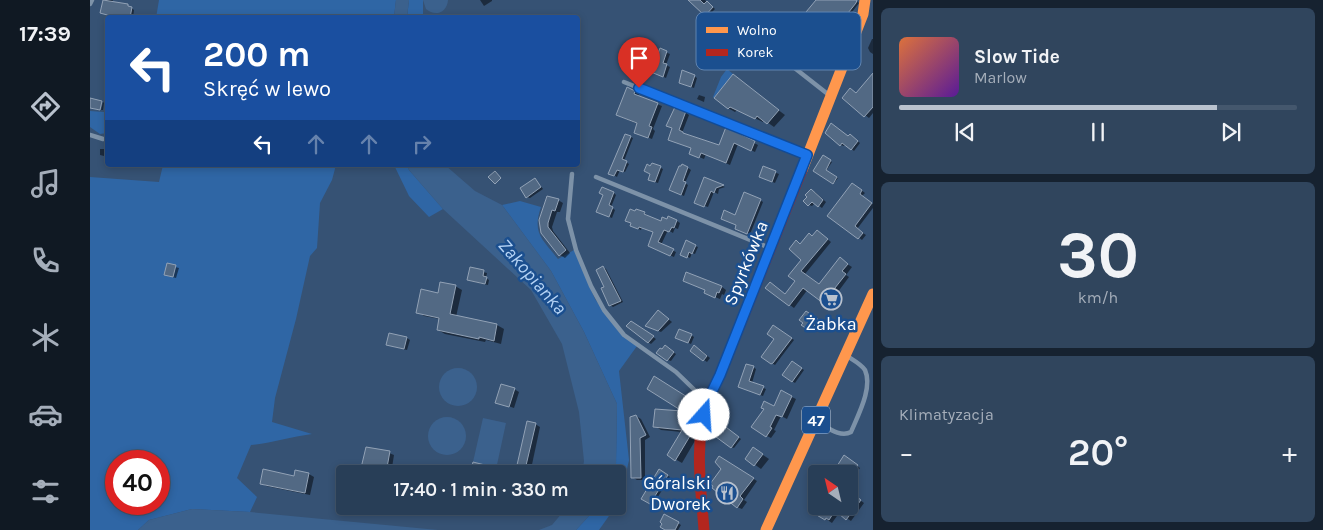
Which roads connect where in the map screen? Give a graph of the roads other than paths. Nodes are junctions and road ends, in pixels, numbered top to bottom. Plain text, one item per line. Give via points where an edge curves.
1 (92, 0) edge
2 (866, 0) edge
3 (90, 4) edge
4 (861, 19) edge
5 (797, 70) edge
6 (840, 70) edge
7 (624, 82) dead end
8 (830, 96) junction
9 (90, 135) edge
10 (103, 139) dead end
11 (807, 155) junction
12 (572, 174) dead end
13 (596, 177) dead end
14 (772, 248) junction
15 (873, 294) edge
16 (846, 355) junction
17 (707, 402) junction
18 (816, 421) junction
19 (704, 530) edge
20 (766, 530) edge

1 - 3 lane
2 - 4 street, Spyrkówka
5 - 8 lane
6 - 8 street, Spyrkówka
7 - 11 lane
8 - 11 street, Spyrkówka
9 - 10 lane
11 - 14 street, Spyrkówka
12 - 17 lane via 568,220 576,250 604,310 624,334 676,372
13 - 14 lane
14 - 17 street, Spyrkówka
15 - 16 street, 47
16 - 18 street, 47
16 - 18 lane via 866,371 869,378 869,392 851,432 841,434
17 - 19 street, Spyrkówka via 699,450
18 - 20 street, 47

